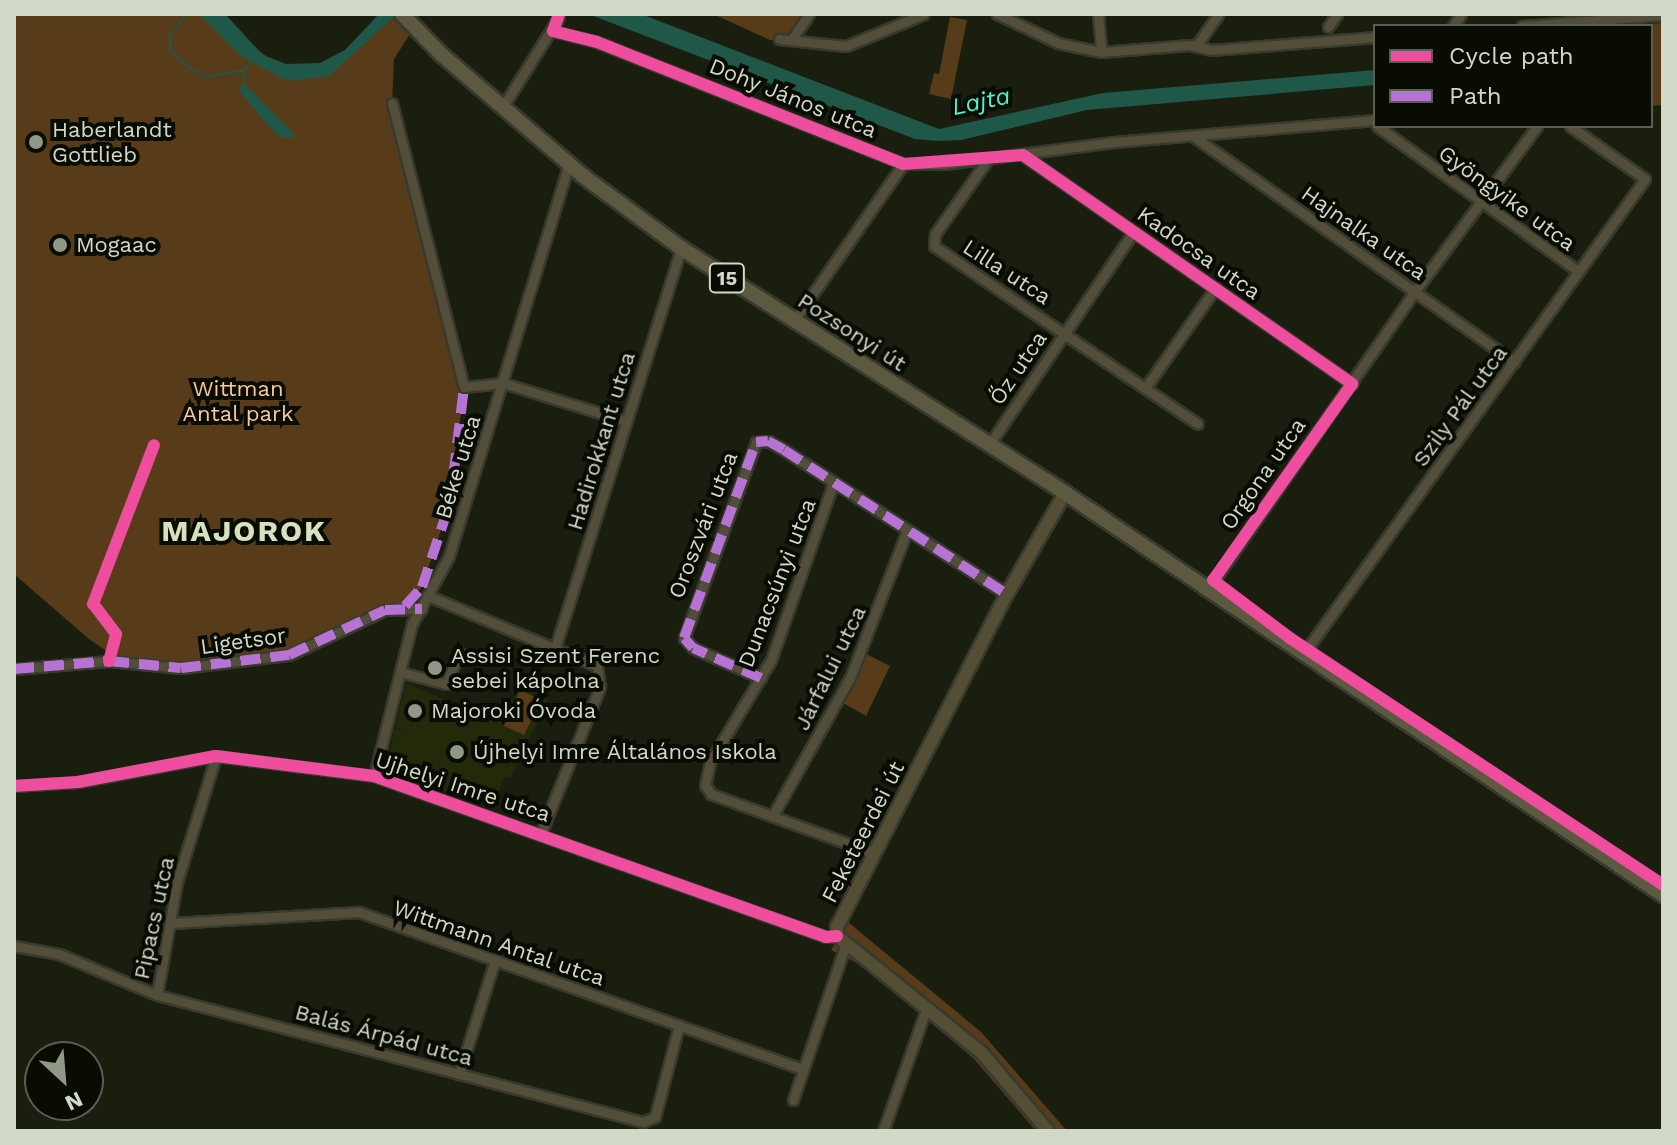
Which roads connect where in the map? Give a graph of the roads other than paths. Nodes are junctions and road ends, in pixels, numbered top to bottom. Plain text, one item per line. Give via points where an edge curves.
1 (809, 14) edge
2 (924, 14) edge
3 (997, 14) edge
4 (1098, 14) edge
5 (1218, 14) edge
6 (1337, 14) edge
7 (1657, 15) edge
8 (404, 16) edge
9 (559, 17) dead end
10 (1554, 24) edge
11 (1328, 27) dead end
12 (553, 31) junction
13 (1373, 37) edge
14 (779, 39) dead end
15 (792, 39) junction
16 (1196, 46) junction
17 (1101, 52) junction
18 (392, 103) dead end
19 (502, 108) junction
20 (1373, 123) edge
21 (1381, 128) edge
22 (1535, 128) edge
23 (1573, 128) edge
24 (1192, 135) junction
25 (1023, 155) junction
26 (988, 159) junction
27 (569, 164) junction
28 (903, 164) junction
29 (1480, 200) junction
30 (1133, 232) junction
31 (681, 248) junction
32 (1578, 271) junction
33 (1215, 288) junction
34 (1415, 291) junction
35 (794, 321) junction
36 (1064, 331) junction
37 (1514, 362) junction
38 (503, 383) junction
39 (1352, 384) junction
40 (1146, 387) junction
41 (626, 421) junction
42 (1198, 424) dead end
43 (989, 445) junction
44 (833, 484) junction
45 (1065, 493) junction
46 (907, 531) junction
47 (1208, 589) junction
48 (1007, 594) junction
49 (431, 597) junction
50 (422, 609) junction
51 (556, 645) junction
52 (459, 653) dead end
53 (1304, 653) junction
54 (14, 669) edge
55 (400, 672) junction
56 (761, 678) junction
57 (216, 756) junction
58 (374, 776) junction
59 (14, 786) edge
60 (773, 815) junction
61 (541, 833) junction
62 (874, 853) junction
63 (1663, 895) edge
64 (173, 923) junction
65 (842, 939) junction
66 (14, 946) edge
67 (495, 960) junction
68 (157, 995) junction
69 (927, 1007) junction
70 (679, 1025) junction
71 (803, 1069) junction
72 (459, 1074) junction
73 (793, 1100) dead end
74 (883, 1131) edge
75 (1048, 1131) edge

1 - 15 street
2 - 15 street via 846,46
3 - 17 street via 1058,43
4 - 17 street
5 - 16 street
6 - 11 street
7 - 10 street
8 - 19 main road, Pozsonyi út / 15
9 - 12 street
12 - 19 street
12 - 28 street, Dohy János utca via 597,42
13 - 16 street via 1211,50
14 - 15 street
16 - 17 street
18 - 38 street via 464,387
19 - 27 main road, Pozsonyi út / 15
20 - 24 street, Dohy János utca
21 - 29 street, Gyöngyike utca
22 - 29 street, Orgona utca
23 - 32 street, Szily Pál utca via 1645,179
24 - 25 street, Dohy János utca
24 - 34 street, Hajnalka utca
25 - 26 street, Dohy János utca
25 - 30 street, Kadocsa utca
26 - 28 street, Dohy János utca
26 - 36 street, Lilla utca via 935,234 934,246
27 - 31 main road, Pozsonyi út / 15
27 - 38 street, Béke utca
28 - 35 street
29 - 32 street, Gyöngyike utca
29 - 34 street, Orgona utca
30 - 33 street, Kadocsa utca
30 - 36 street, Őz utca
31 - 35 main road, Pozsonyi út / 15
31 - 41 street, Hadirokkant utca
32 - 37 street, Szily Pál utca
33 - 39 street, Kadocsa utca
33 - 40 street
34 - 37 street, Hajnalka utca
34 - 39 street, Orgona utca
35 - 43 main road, Pozsonyi út / 15
36 - 40 street, Lilla utca
36 - 43 street, Őz utca
37 - 53 street, Szily Pál utca
38 - 41 street
38 - 49 street, Béke utca
39 - 47 street, Orgona utca
40 - 42 street, Lilla utca
41 - 51 street, Hadirokkant utca
43 - 45 main road, Pozsonyi út / 15
44 - 46 street, Oroszvári utca
44 - 56 street, Dunacsúnyi utca
44 - 56 street, Oroszvári utca via 768,441 756,442 744,464 684,638 693,648
45 - 47 main road, Pozsonyi út / 15
45 - 48 main road, Feketeerdei út
46 - 48 street, Oroszvári utca
46 - 60 street, Járfalui utca via 850,678
47 - 53 main road, Pozsonyi út / 15
48 - 62 main road, Feketeerdei út
49 - 50 street, Béke utca
49 - 51 street
50 - 54 street, Ligetsor via 385,610 289,655 168,668 109,661
50 - 55 street, Béke utca
51 - 61 street via 597,666 600,687
52 - 55 street via 446,684
53 - 63 main road, 15
55 - 58 street, Béke utca
56 - 60 street, Dunacsúnyi utca via 710,762 705,785 711,794
57 - 58 street, Ujhelyi Imre utca
57 - 59 street, Ujhelyi Imre utca via 78,782
57 - 64 street, Pipacs utca via 177,882
58 - 61 street, Ujhelyi Imre utca
60 - 62 street, Dunacsúnyi utca
61 - 65 street, Ujhelyi Imre utca
62 - 65 main road, Feketeerdei út
64 - 67 street, Wittmann Antal utca via 359,912
64 - 68 street, Pipacs utca
65 - 69 main road
65 - 71 street
66 - 68 street, Balás Árpád utca via 59,954
67 - 70 street, Wittmann Antal utca
67 - 72 street
68 - 72 street, Balás Árpád utca
69 - 74 street
69 - 75 main road via 998,1070
70 - 71 street, Wittmann Antal utca
70 - 72 street, Balás Árpád utca via 649,1122
71 - 73 street

